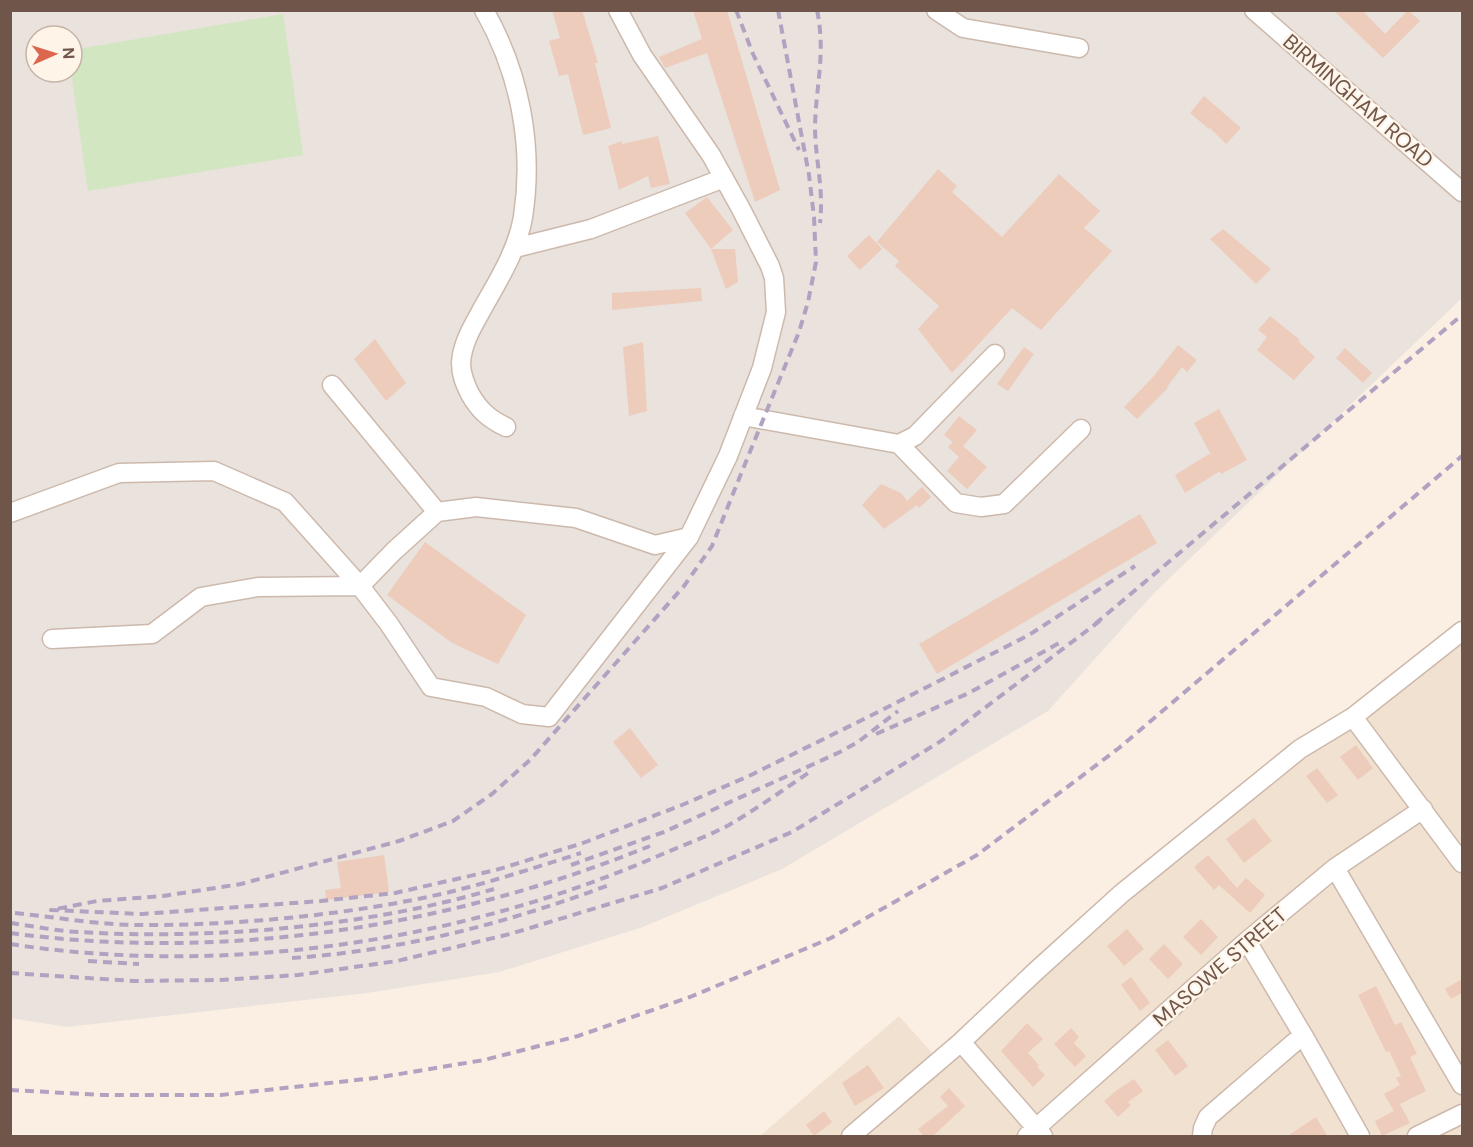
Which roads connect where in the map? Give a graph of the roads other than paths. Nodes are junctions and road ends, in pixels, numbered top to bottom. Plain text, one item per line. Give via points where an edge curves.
1 (484, 10) edge
2 (618, 10) edge
3 (936, 10) edge
4 (1254, 10) edge
5 (1079, 48) dead end
6 (724, 178) junction
7 (1462, 192) edge
8 (515, 248) junction
9 (995, 354) dead end
10 (332, 385) dead end
11 (743, 416) junction
12 (506, 427) dead end
13 (1081, 429) dead end
14 (899, 444) junction
15 (437, 512) junction
16 (10, 513) edge
17 (688, 537) junction
18 (360, 586) junction
19 (1462, 631) edge
20 (52, 639) dead end
21 (1353, 717) junction
22 (1423, 809) junction
23 (1462, 862) edge
24 (1335, 868) junction
25 (1247, 941) junction
26 (1303, 1035) junction
27 (961, 1042) junction
28 (1462, 1085) edge
29 (1462, 1114) edge
30 (1036, 1134) edge
31 (851, 1137) edge
32 (1202, 1137) edge
33 (1360, 1137) edge
34 (1417, 1137) edge

1 - 8 street via 518,92 526,136 527,185
2 - 6 street via 642,55 699,135
3 - 5 street via 963,28
4 - 7 street, BIRMINGHAM ROAD
6 - 8 street via 591,229
6 - 11 street via 770,266 776,294 773,329
8 - 12 street via 463,347 461,364 463,381 475,403 491,420
9 - 14 street via 915,436
10 - 15 street
11 - 14 street
11 - 17 street via 724,466
13 - 14 street via 1004,504 981,507 956,503
15 - 17 street via 476,507 576,518 655,545
15 - 18 street
16 - 18 street via 120,473 214,471 285,502
17 - 18 street via 549,717 522,714 486,697 430,687
18 - 20 street via 258,587 201,597 152,634
19 - 21 street
21 - 22 street
21 - 27 street via 1300,749 1121,894
22 - 23 street
22 - 24 street, MASOWE STREET
24 - 25 street, MASOWE STREET
24 - 28 street
25 - 26 street
25 - 30 street, MASOWE STREET
26 - 32 street via 1208,1117
26 - 33 street
27 - 30 street
27 - 31 street
29 - 34 street

